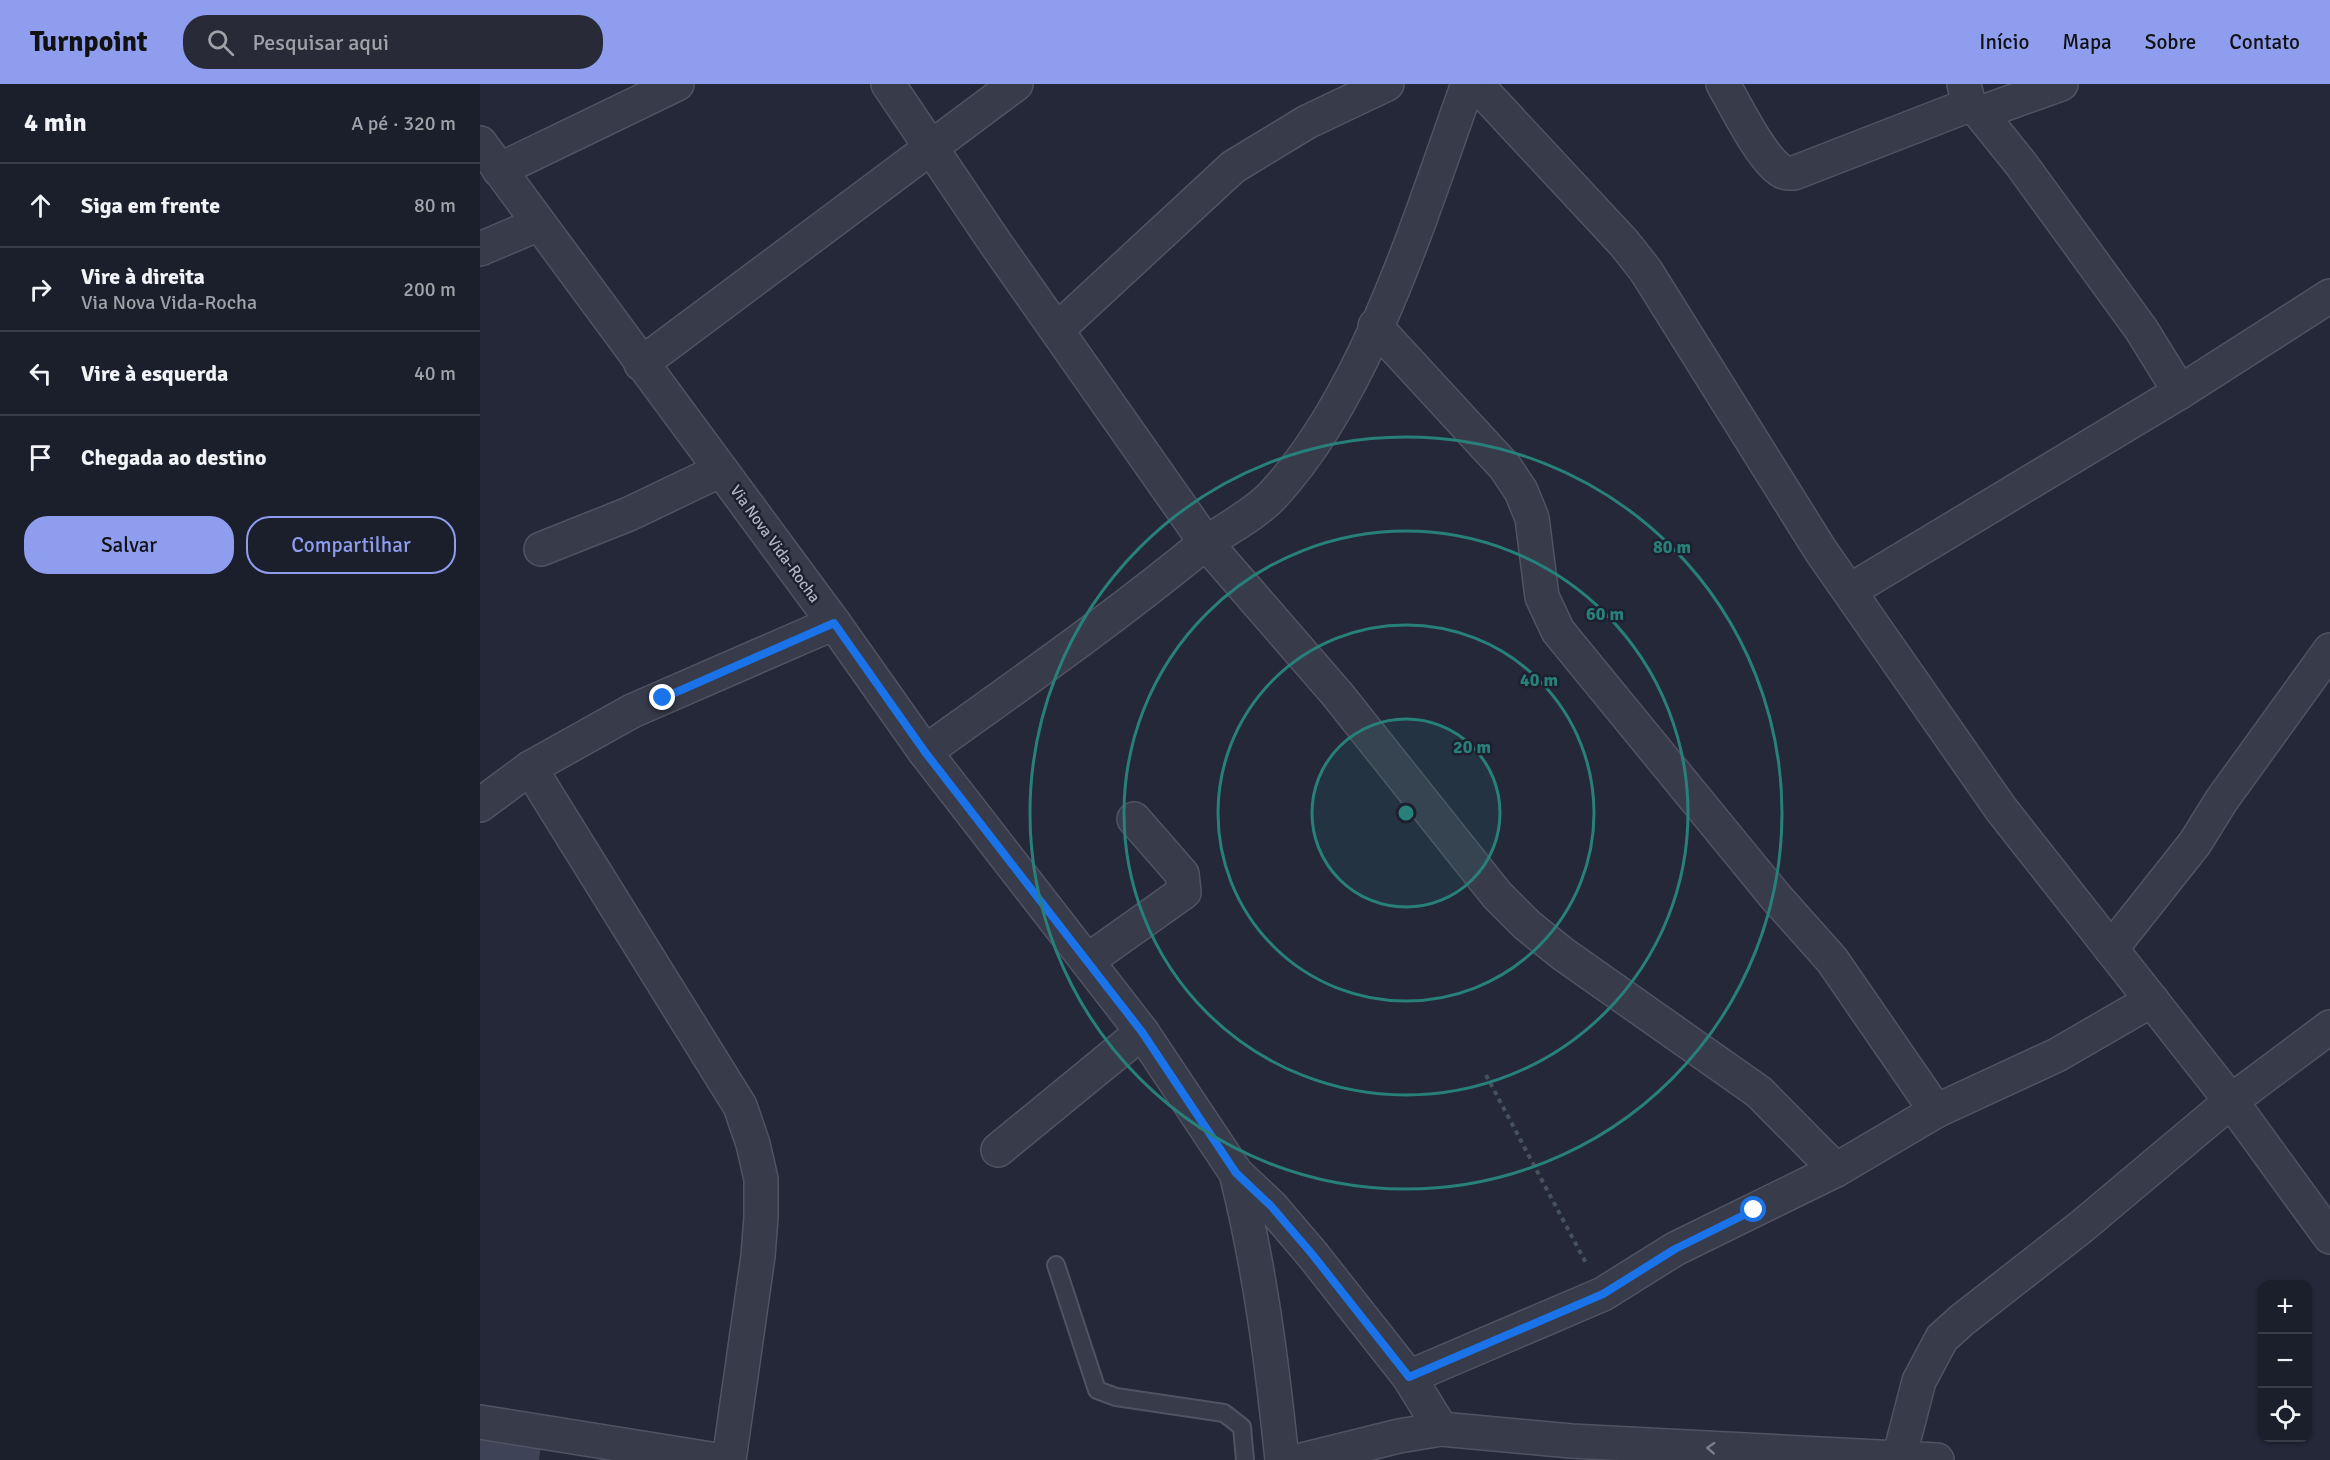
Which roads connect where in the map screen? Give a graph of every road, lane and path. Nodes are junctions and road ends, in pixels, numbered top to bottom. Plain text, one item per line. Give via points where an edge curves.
1 (677, 84) edge
2 (888, 84) edge
3 (1017, 84) edge
4 (1387, 84) edge
5 (1468, 84) edge
6 (1476, 84) edge
7 (1723, 84) edge
8 (2061, 84) edge
9 (1971, 101) edge
10 (480, 143) edge
11 (930, 146) junction
12 (499, 170) junction
13 (539, 224) junction
14 (480, 249) edge
15 (2330, 296) edge
16 (1376, 327) junction
17 (1058, 329) junction
18 (641, 364) junction
19 (2180, 392) junction
20 (721, 470) junction
21 (1206, 543) junction
22 (541, 549) dead end
23 (1851, 590) junction
24 (834, 623) junction
25 (2330, 650) edge
26 (925, 752) junction
27 (530, 768) junction
28 (480, 805) edge
29 (1134, 819) dead end
30 (2111, 949) junction
31 (1088, 961) junction
32 (2152, 1000) junction
33 (2330, 1027) edge
34 (1142, 1032) junction
35 (1486, 1075) dead end
36 (2231, 1101) junction
37 (1936, 1111) junction
38 (998, 1150) dead end
39 (1836, 1170) junction
40 (1236, 1173) junction
41 (2330, 1237) edge
42 (1056, 1265) dead end
43 (1603, 1294) junction
44 (1409, 1377) junction
45 (480, 1422) edge
46 (1441, 1429) junction
47 (1492, 1446) edge
48 (1899, 1458) junction
49 (1850, 1459) edge
50 (717, 1460) edge
51 (729, 1460) edge
52 (1245, 1460) edge
53 (1282, 1460) edge
54 (1302, 1460) edge
55 (1937, 1460) edge

1 - 12 street
2 - 11 street
3 - 11 street
4 - 17 street via 1307,122 1233,167
5 - 16 street
6 - 23 street via 1646,271 1821,551
7 - 9 street via 1778,169 1794,173
8 - 9 street
9 - 19 street via 2141,329
10 - 12 street, Via Nova Vida-Rocha
11 - 17 street
11 - 18 street
12 - 13 street, Via Nova Vida-Rocha
13 - 14 street
13 - 18 street, Via Nova Vida-Rocha
15 - 19 street
16 - 21 street via 1336,405 1290,473 1271,497
16 - 37 street via 1505,467 1521,491 1532,518 1542,597 1558,630 1832,960
17 - 21 street
18 - 20 street, Via Nova Vida-Rocha
19 - 23 street
20 - 22 street via 629,514
20 - 24 street, Via Nova Vida-Rocha
21 - 26 street via 1113,618
21 - 39 street via 1337,694 1497,895 1527,925 1759,1092
23 - 30 street via 2001,809
24 - 26 street, Via Nova Vida-Rocha
24 - 27 street via 632,711
25 - 30 street via 2194,843
26 - 31 street, Via Nova Vida-Rocha
27 - 28 street
27 - 51 street via 740,1106 753,1144 761,1179 759,1256
29 - 31 street via 1182,874 1184,892
30 - 32 street
31 - 34 street, Via Nova Vida-Rocha
32 - 36 street
32 - 37 street via 2049,1059
33 - 36 street
34 - 38 street
34 - 40 street, Via Nova Vida-Rocha
35 - 43 path
36 - 41 street
36 - 48 street via 1942,1338 1919,1381
37 - 39 street
39 - 43 street via 1675,1249
40 - 44 street, Via Nova Vida-Rocha via 1312,1254
40 - 53 street via 1263,1301
42 - 52 lane via 1097,1390 1116,1397 1224,1413 1242,1427
43 - 44 street
44 - 46 street, Via Nova Vida-Rocha
45 - 50 street
46 - 47 street
46 - 54 street
49 -> 47 street via 1571,1441
48 - 49 street
48 - 55 street

